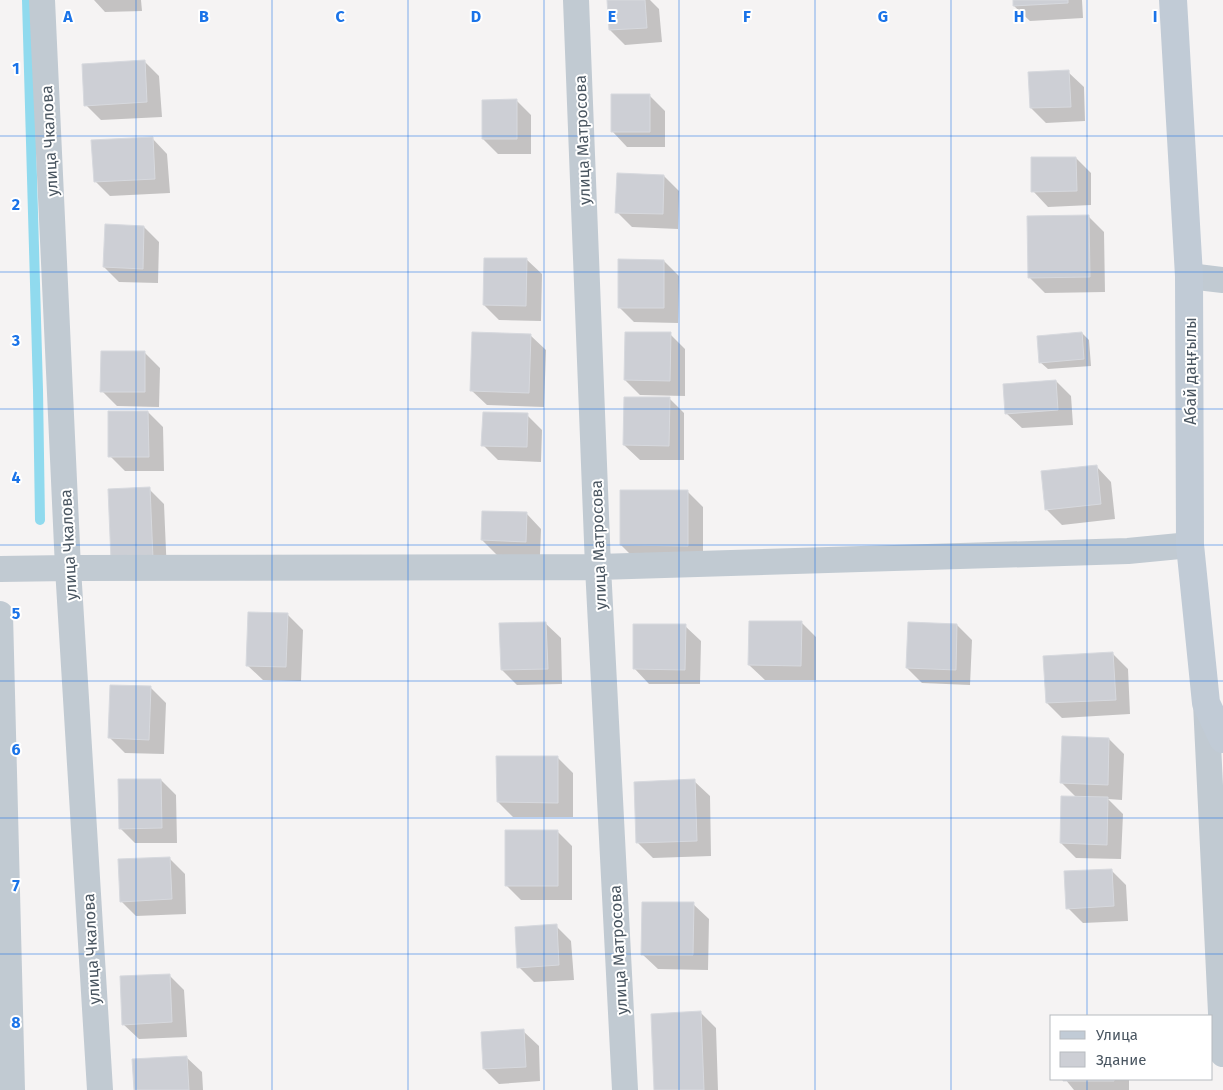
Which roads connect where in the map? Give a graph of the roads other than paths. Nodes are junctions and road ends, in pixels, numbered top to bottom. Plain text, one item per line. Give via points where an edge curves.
1 (42, 0) edge
2 (576, 0) edge
3 (1173, 0) edge
4 (1189, 276) junction
5 (1223, 280) edge
6 (1190, 546) junction
7 (598, 567) junction
8 (68, 568) junction
9 (0, 569) edge
10 (0, 614) edge
11 (1206, 703) junction
12 (1223, 739) edge
13 (1223, 1054) edge
14 (12, 1090) edge
15 (100, 1090) edge
16 (625, 1090) edge

1 - 8 street, улица Чкалова
2 - 7 street, улица Матросова
3 - 4 street, Абай даңғылы
4 - 5 street
4 - 6 street, Абай даңғылы
6 - 7 street via 1128,551
6 - 11 street, Абай даңғылы
7 - 8 street
7 - 16 street, улица Матросова
8 - 9 street
8 - 15 street, улица Чкалова
10 - 14 street
11 - 12 street, Абай даңғылы
11 - 13 street

